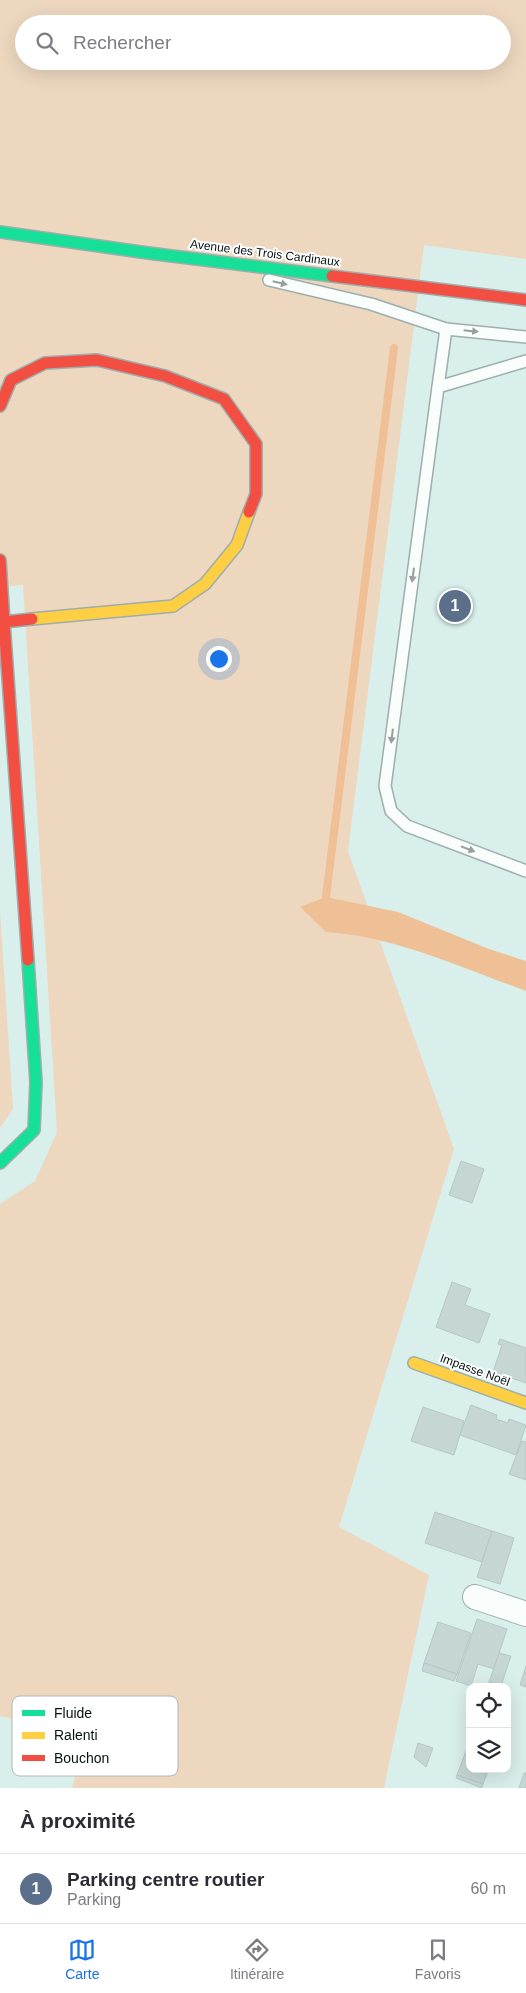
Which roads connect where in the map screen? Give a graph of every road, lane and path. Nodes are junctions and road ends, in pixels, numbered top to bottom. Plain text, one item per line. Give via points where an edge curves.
1 (0, 232) edge
2 (148, 252) junction
3 (526, 300) edge
4 (446, 329) junction
5 (526, 337) edge
6 (526, 361) edge
7 (438, 387) junction
8 (0, 406) edge
9 (0, 560) edge
10 (2, 623) edge
11 (526, 871) edge
12 (0, 1163) edge
13 (414, 1363) dead end
14 (526, 1403) edge
15 (474, 1597) dead end
16 (526, 1614) edge

1 - 2 street, Avenue des Trois Cardinaux
2 - 3 street, Avenue des Trois Cardinaux
2 -> 4 lane via 371,304
4 -> 5 lane
4 - 7 lane
6 - 7 lane
7 -> 11 lane via 385,786 391,811 408,826
8 - 10 street via 11,380 45,363 97,360 166,376 224,399 256,444 256,494 237,545 205,584 173,606
9 - 10 street
10 - 12 street via 36,1082 34,1130
13 - 14 street, Impasse Noël
15 - 16 street

